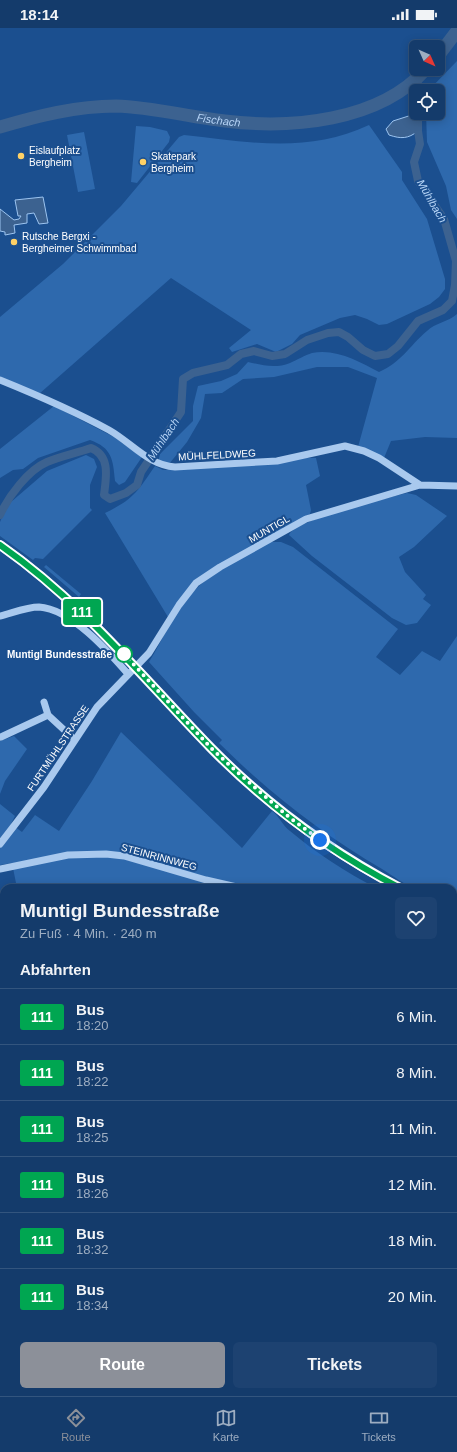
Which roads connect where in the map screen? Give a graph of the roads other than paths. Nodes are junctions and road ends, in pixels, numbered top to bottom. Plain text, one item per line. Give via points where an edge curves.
1 (0, 380) edge
2 (420, 485) junction
3 (457, 486) edge
4 (1, 546) edge
5 (0, 616) edge
6 (136, 666) junction
7 (128, 674) junction
8 (44, 702) dead end
9 (48, 715) junction
10 (1, 737) dead end
11 (75, 740) junction
12 (0, 844) edge
13 (0, 868) edge
14 (224, 884) edge
15 (393, 884) edge

1 - 2 street, MÜHLFELDWEG via 61,406 110,431 156,463 175,467 277,461 344,446 379,458
2 - 3 street, MUNTIGL
2 - 6 street, MUNTIGL via 306,519 220,567 196,583 179,604 149,653
4 - 6 main road via 63,594
5 - 7 street via 38,607 52,610 89,633
6 - 7 street, FURTMÜHLSTRASSE
6 - 15 main road via 211,748 262,794 320,840
7 - 11 street, FURTMÜHLSTRASSE via 97,707
8 - 9 street
9 - 10 street
9 - 11 street
11 - 12 street, FURTMÜHLSTRASSE via 29,808
13 - 14 street, STEINRINNWEG via 68,856 106,854 124,856

